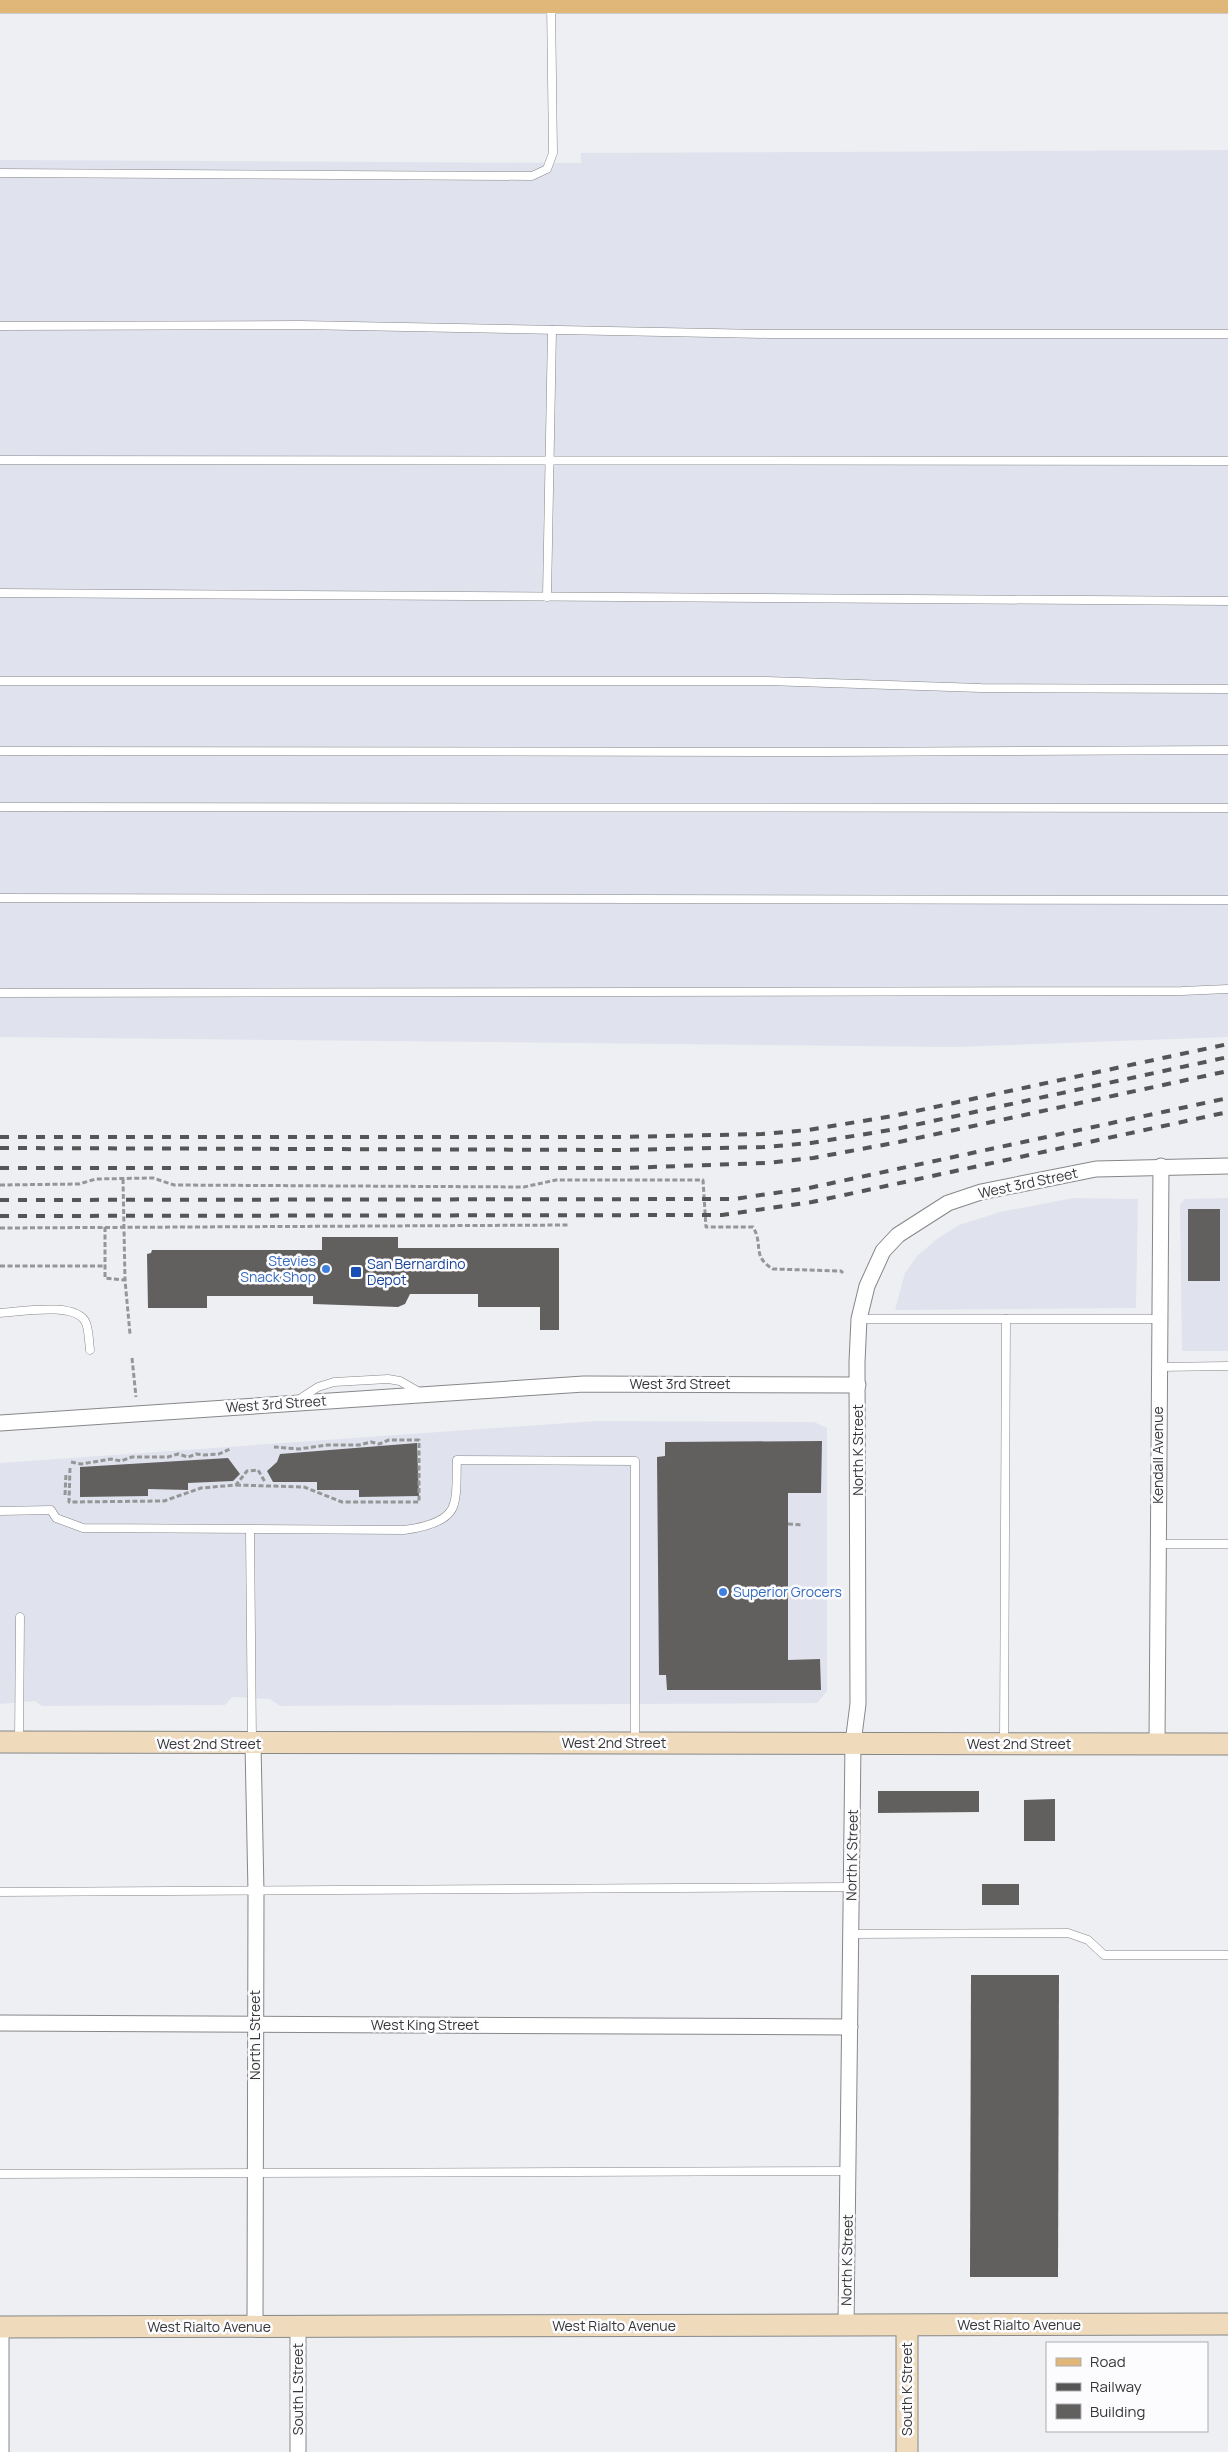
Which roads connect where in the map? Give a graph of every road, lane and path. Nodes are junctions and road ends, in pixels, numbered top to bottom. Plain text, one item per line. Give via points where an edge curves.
1 (464, 0) edge
2 (551, 0) edge
3 (0, 1) edge
4 (1228, 1) edge
5 (0, 172) edge
6 (0, 326) edge
7 (552, 330) junction
8 (1228, 334) edge
9 (0, 460) edge
10 (550, 460) junction
11 (1228, 461) edge
12 (0, 593) edge
13 (547, 597) junction
14 (1228, 601) edge
15 (0, 680) edge
16 (1228, 689) edge
17 (0, 750) edge
18 (1228, 750) edge
19 (0, 807) edge
20 (1228, 808) edge
21 (0, 898) edge
22 (1228, 900) edge
23 (1228, 989) edge
24 (0, 993) edge
25 (1161, 1166) junction
26 (1228, 1166) edge
27 (124, 1179) junction
28 (0, 1185) edge
29 (569, 1225) dead end
30 (105, 1227) junction
31 (0, 1228) edge
32 (0, 1266) edge
33 (106, 1266) junction
34 (843, 1273) dead end
35 (125, 1280) junction
36 (0, 1313) edge
37 (859, 1319) junction
38 (1006, 1319) junction
39 (1159, 1319) junction
40 (130, 1334) dead end
41 (90, 1350) dead end
42 (132, 1358) dead end
43 (1158, 1366) junction
44 (1228, 1366) edge
45 (858, 1385) junction
46 (136, 1400) dead end
47 (0, 1422) edge
48 (274, 1447) dead end
49 (230, 1449) dead end
50 (70, 1462) dead end
51 (70, 1468) dead end
52 (66, 1473) dead end
53 (266, 1482) dead end
54 (236, 1485) junction
55 (65, 1495) dead end
56 (0, 1511) edge
57 (788, 1524) dead end
58 (803, 1524) dead end
59 (250, 1530) junction
60 (1157, 1544) junction
61 (1228, 1544) edge
62 (20, 1617) dead end
63 (10, 1742) edge
64 (636, 1743) junction
65 (853, 1743) junction
66 (252, 1744) junction
67 (1004, 1744) junction
68 (1156, 1744) junction
69 (1228, 1744) edge
70 (851, 1887) junction
71 (0, 1892) edge
72 (256, 1892) junction
73 (851, 1934) junction
74 (1228, 1955) edge
75 (0, 2023) edge
76 (255, 2024) junction
77 (850, 2027) junction
78 (848, 2171) junction
79 (255, 2173) junction
80 (0, 2174) edge
81 (1228, 2324) edge
82 (846, 2326) junction
83 (907, 2326) junction
84 (0, 2327) edge
85 (255, 2327) junction
86 (298, 2327) junction
87 (0, 2452) edge
88 (298, 2452) edge
89 (907, 2452) edge

1 - 2 main road
1 - 3 main road
2 - 4 main road
2 - 5 lane via 553,153 547,169 532,176
6 - 7 lane via 300,325
7 - 8 lane via 770,334
7 - 10 lane
9 - 10 lane
10 - 11 lane
10 - 13 lane
12 - 13 lane
13 - 14 lane
15 - 16 lane via 767,681 981,688
17 - 18 lane
19 - 20 lane
21 - 22 lane
23 - 24 lane
25 - 26 street, West 3rd Street
25 - 37 street, West 3rd Street via 1096,1168 981,1192 948,1203 898,1235 883,1251 866,1286
25 - 39 street, Kendall Avenue
27 - 28 path via 96,1179 79,1184
27 - 34 path via 153,1178 174,1185 524,1187 556,1180 703,1180 706,1226 753,1228 758,1236 758,1255 773,1269
27 - 35 path, bridge
29 - 30 path
30 - 31 path
30 - 33 path
32 - 33 path
33 - 35 path via 105,1278
35 - 40 path
36 - 41 lane via 58,1309 82,1317
37 - 38 lane
37 - 45 street, West 3rd Street
38 - 39 lane
38 - 67 lane
39 - 43 street, Kendall Avenue
42 - 46 path
43 - 44 lane
43 - 60 street, Kendall Avenue
45 - 47 street, West 3rd Street via 584,1384
45 - 65 street, North K Street via 858,1704
48 - 54 path via 299,1449 419,1440 419,1502 342,1502 304,1487
49 - 50 path via 220,1454 178,1454 81,1464
51 - 54 path via 69,1502 164,1501 201,1488
52 - 55 path
53 - 54 path via 258,1470 247,1471
56 - 59 lane via 51,1510 56,1518 83,1528
57 - 58 path
59 - 64 lane via 422,1528 443,1518 454,1505 457,1460 635,1461
59 - 66 lane
60 - 61 lane
60 - 68 street, Kendall Avenue
62 - 63 lane
63 - 66 street, West 2nd Street
64 - 65 street, West 2nd Street
64 - 66 street, West 2nd Street
65 - 67 street, West 2nd Street
65 - 70 street, North K Street
66 - 72 street, North L Street
67 - 68 street, West 2nd Street
68 - 69 street, West 2nd Street
70 - 72 lane
70 - 73 street, North K Street
71 - 72 lane
72 - 76 street, North L Street
73 - 74 lane via 1068,1933 1088,1940 1104,1955
73 - 77 street, North K Street
75 - 76 street, West King Street
76 - 77 street, West King Street
76 - 79 street, North L Street
77 - 78 street, North K Street
78 - 79 lane
78 - 82 street, North K Street
79 - 80 lane
79 - 85 street, North L Street
81 - 83 street, West Rialto Avenue
82 - 83 street, West Rialto Avenue
82 - 86 street, West Rialto Avenue
83 - 89 street, South K Street
84 - 85 street, West Rialto Avenue
84 - 87 street
85 - 86 street, West Rialto Avenue
86 - 88 street, South L Street

